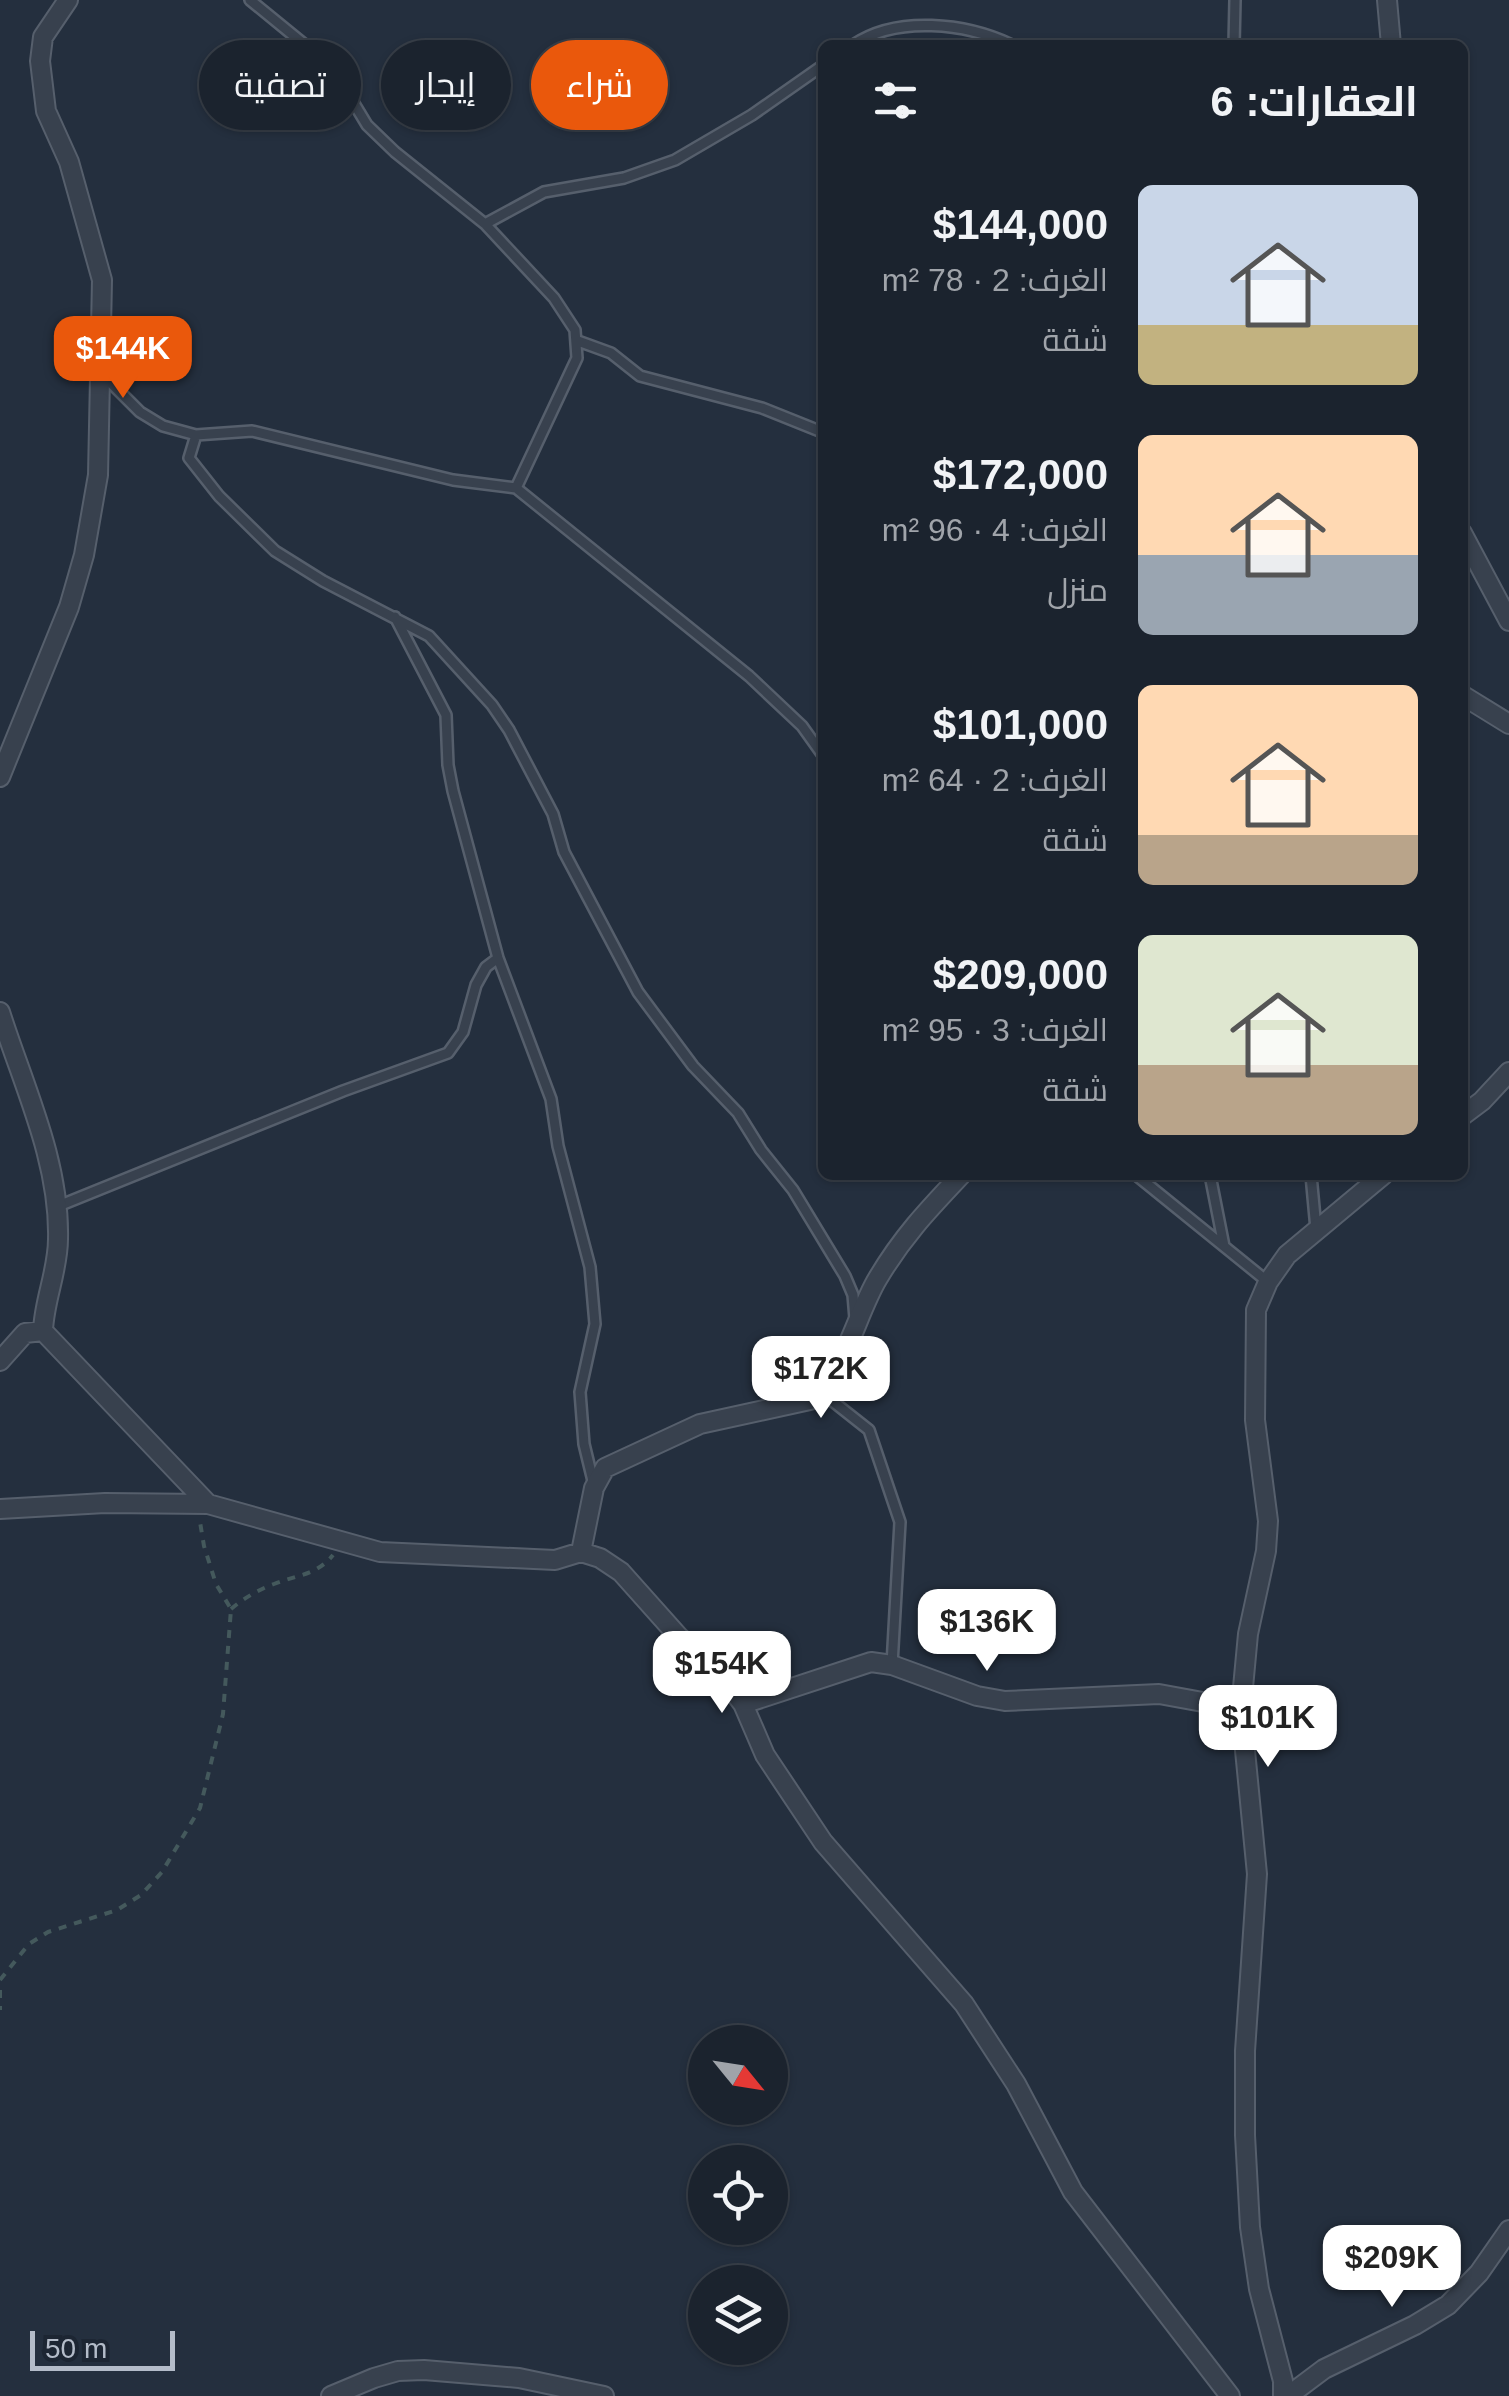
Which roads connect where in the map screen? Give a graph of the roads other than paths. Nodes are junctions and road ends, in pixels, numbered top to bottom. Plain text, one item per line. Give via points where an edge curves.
1 (68, 0) edge
2 (250, 0) edge
3 (1235, 0) edge
4 (1387, 0) edge
5 (864, 40) edge
6 (996, 40) edge
7 (1234, 40) edge
8 (1391, 40) edge
9 (818, 69) edge
10 (486, 224) junction
11 (578, 341) junction
12 (98, 370) junction
13 (818, 430) edge
14 (196, 436) junction
15 (516, 488) junction
16 (1468, 544) edge
17 (394, 615) junction
18 (1509, 621) edge
19 (1468, 699) edge
20 (1509, 724) edge
21 (818, 748) edge
22 (0, 777) edge
23 (498, 958) junction
24 (0, 1012) edge
25 (1509, 1072) edge
26 (1468, 1112) edge
27 (956, 1180) edge
28 (1142, 1180) edge
29 (1211, 1180) edge
30 (1311, 1180) edge
31 (1378, 1180) edge
32 (56, 1208) junction
33 (1316, 1229) junction
34 (1224, 1246) junction
35 (1268, 1282) junction
36 (856, 1326) junction
37 (43, 1331) junction
38 (0, 1361) edge
39 (822, 1392) junction
40 (594, 1488) junction
41 (208, 1504) junction
42 (0, 1510) edge
43 (581, 1552) junction
44 (892, 1665) junction
45 (743, 1704) junction
46 (1241, 1709) junction
47 (1509, 2230) edge
48 (331, 2396) edge
49 (604, 2396) edge
50 (1230, 2396) edge
51 (1286, 2396) edge

1 - 12 street via 43,37 40,61 46,111 69,162 102,280
2 - 10 lane via 332,66 367,125 395,152
3 - 7 lane
4 - 8 street
5 - 6 lane via 910,25
9 - 10 lane via 674,160 624,178 544,192
10 - 11 lane via 554,298
11 - 13 lane via 611,353 640,376 762,408
11 - 15 lane via 564,392
12 - 14 lane via 140,412
12 - 22 street via 98,475 84,555
14 - 15 lane via 252,432 454,480
14 - 17 lane via 189,458 195,468 275,551
15 - 21 lane via 750,676
16 - 18 street
17 - 23 lane via 446,715 453,790
17 - 36 lane via 448,653 509,730 638,992 793,1190 845,1276
19 - 20 street
23 - 32 lane via 476,985 464,1032 448,1053
23 - 40 lane via 551,1099 590,1267 595,1324 580,1392
24 - 32 street via 48,1158
25 - 26 street
27 - 36 street via 892,1254
28 - 34 lane
29 - 34 lane
30 - 33 lane
31 - 33 street
32 - 37 street via 56,1269
33 - 35 street
34 - 35 lane
35 - 46 street via 1256,1310 1254,1379 1266,1550
36 - 39 street
37 - 38 street via 25,1333
37 - 41 street
39 - 40 street via 674,1434 605,1468
39 - 44 lane via 870,1430 900,1522
40 - 43 street
41 - 42 street
41 - 43 street via 380,1552 555,1560
43 - 45 street via 621,1572
44 - 45 street via 872,1662
44 - 46 street via 1005,1701 1159,1694
45 - 50 street via 765,1755 823,1842 964,2004 1073,2192
46 - 51 street via 1256,1874 1244,2136 1259,2288
47 - 51 street via 1448,2305
48 - 49 street via 398,2371 424,2370 519,2378

